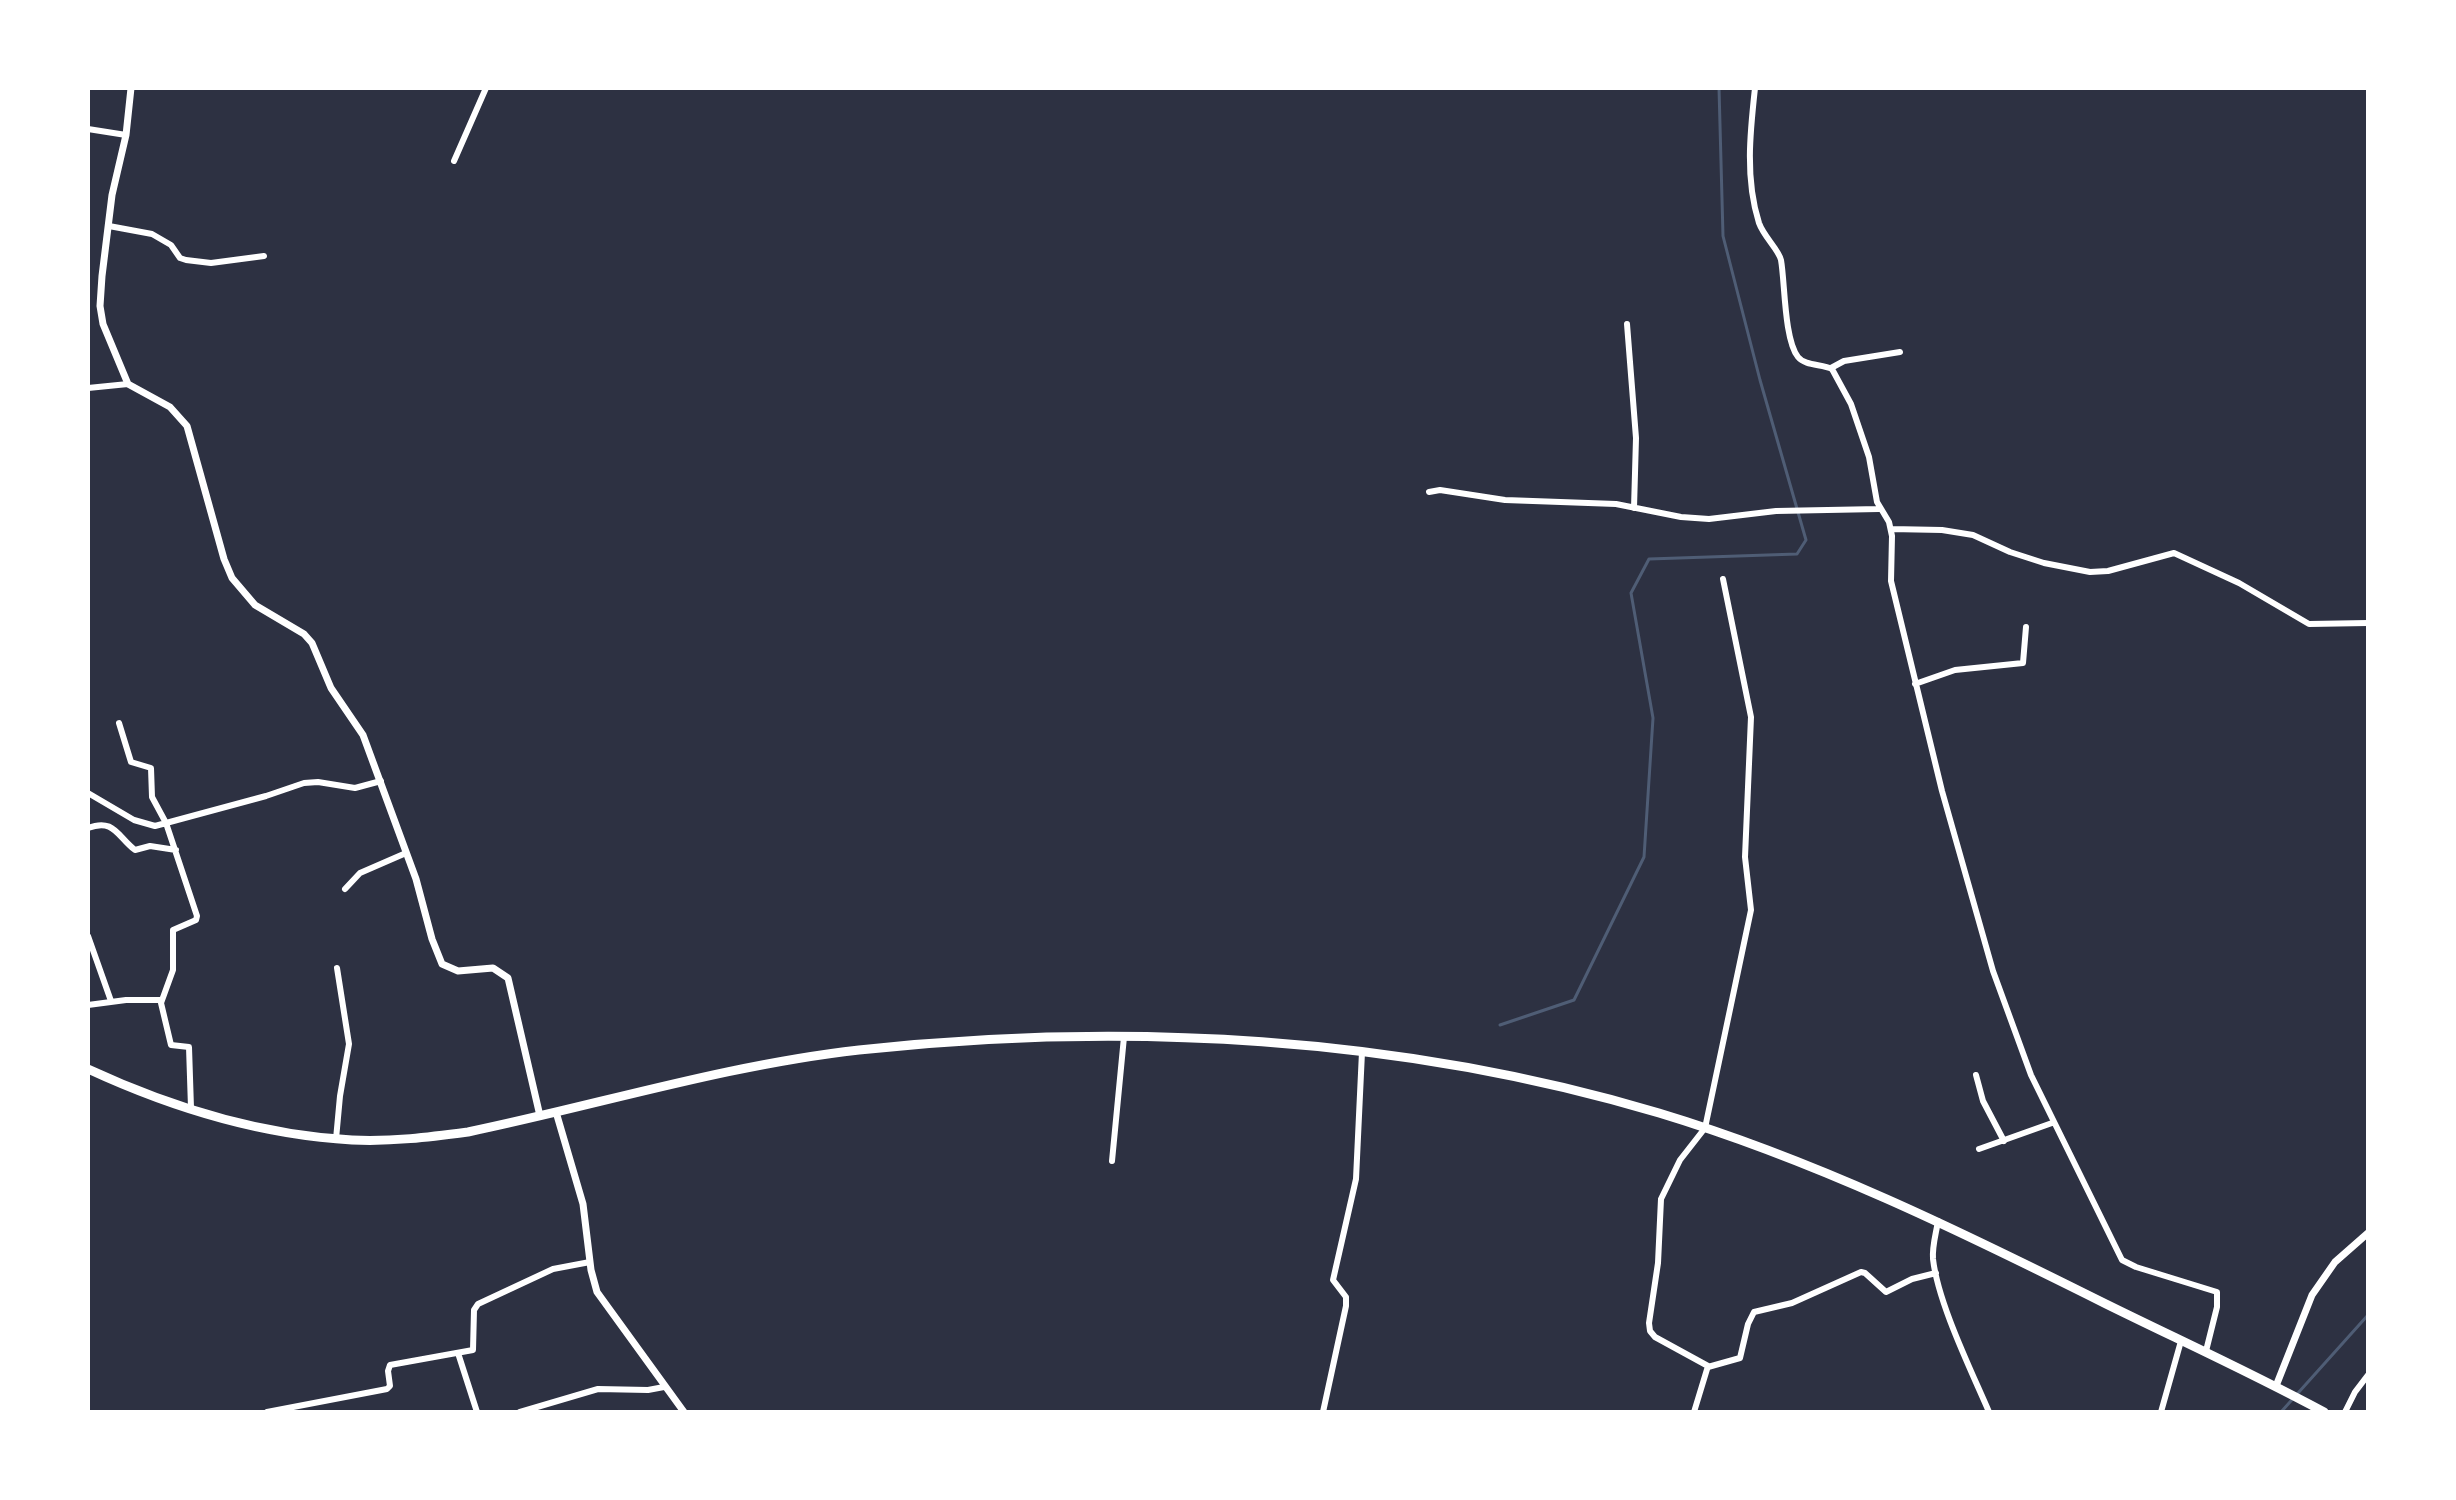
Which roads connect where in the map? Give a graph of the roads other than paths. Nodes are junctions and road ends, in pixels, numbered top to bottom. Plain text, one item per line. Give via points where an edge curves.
1 (131, 88) edge
2 (486, 88) edge
3 (1755, 88) edge
4 (88, 129) edge
5 (126, 135) junction
6 (454, 161) dead end
7 (109, 226) junction
8 (264, 256) dead end
9 (1627, 324) dead end
10 (1900, 352) dead end
11 (1831, 368) junction
12 (128, 384) junction
13 (88, 388) edge
14 (1429, 492) dead end
15 (1634, 508) junction
16 (1879, 509) junction
17 (1891, 529) junction
18 (1723, 579) dead end
19 (2368, 623) edge
20 (2026, 627) dead end
21 (1915, 684) junction
22 (119, 723) dead end
23 (381, 781) junction
24 (88, 793) edge
25 (166, 823) junction
26 (88, 828) edge
27 (176, 850) junction
28 (406, 853) junction
29 (345, 889) dead end
30 (88, 936) edge
31 (337, 968) dead end
32 (162, 1000) junction
33 (111, 1001) junction
34 (88, 1005) edge
35 (1124, 1037) junction
36 (1362, 1052) junction
37 (88, 1069) edge
38 (1976, 1075) dead end
39 (191, 1108) junction
40 (556, 1112) junction
41 (540, 1116) junction
42 (2052, 1123) junction
43 (1705, 1128) junction
44 (336, 1139) junction
45 (2004, 1141) junction
46 (1979, 1149) dead end
47 (1112, 1161) dead end
48 (1938, 1221) junction
49 (2368, 1233) edge
50 (590, 1262) junction
51 (1936, 1273) junction
52 (2181, 1341) junction
53 (2206, 1351) junction
54 (458, 1353) junction
55 (1708, 1367) junction
56 (2368, 1375) edge
57 (2276, 1386) junction
58 (664, 1387) junction
59 (678, 1410) edge
60 (267, 1412) edge
61 (477, 1412) edge
62 (520, 1412) edge
63 (1323, 1412) edge
64 (1694, 1412) edge
65 (1989, 1412) edge
66 (2161, 1412) edge
67 (2324, 1412) edge
68 (2345, 1412) edge

1 - 5 street
2 - 6 street
3 - 11 street via 1750,168 1756,211 1764,236 1780,257 1795,352 1804,361
4 - 5 street
5 - 7 street
7 - 8 street via 152,234 186,260 211,263
7 - 12 street via 101,315
9 - 15 street via 1636,438
10 - 11 street
11 - 16 street via 1858,422
12 - 13 street
12 - 23 street via 183,420 232,578 260,610 312,643 331,688 363,735
14 - 15 street
15 - 16 street via 1709,519 1776,511
16 - 17 street
17 - 19 street via 1973,535 2044,563 2090,572 2174,553 2309,624
17 - 21 street via 1891,581
18 - 43 street via 1751,717 1745,857 1751,902
20 - 21 street via 2024,663 1955,670
21 - 42 street via 1993,971
22 - 25 street via 131,762 151,768 152,797
23 - 25 street via 355,788 304,783
23 - 28 street
24 - 25 street via 144,824
25 - 27 street
26 - 27 street via 108,825 135,850
27 - 32 street via 197,918 173,930 173,970
28 - 29 street via 360,873
28 - 41 street via 442,964 458,971 493,968 508,978
30 - 33 street
31 - 44 street via 349,1044
32 - 33 street
32 - 39 street via 171,1045 189,1047
33 - 34 street
35 - 36 main road via 1269,1042
35 - 40 main road via 1025,1038 854,1051 736,1071
35 - 47 street
36 - 43 main road via 1493,1072
36 - 63 street via 1356,1179 1333,1280 1346,1297 1346,1306
37 - 39 main road
38 - 45 street
39 - 44 main road via 281,1132
40 - 41 main road
40 - 50 street via 583,1204
41 - 44 main road via 426,1137
42 - 45 street
42 - 53 street via 2122,1260 2217,1292
43 - 48 main road
43 - 55 street via 1676,1167 1661,1199 1649,1328 1655,1337
45 - 46 street
48 - 51 street
48 - 52 main road
49 - 57 street via 2335,1262 2312,1295
50 - 54 street via 553,1269 478,1304 475,1346
50 - 58 street via 597,1292
51 - 55 street via 1886,1292 1861,1272 1792,1303 1757,1311 1751,1315 1740,1358
51 - 65 street
52 - 53 main road
52 - 66 street
53 - 57 main road
54 - 60 street via 390,1365 387,1389
54 - 61 street
55 - 64 street
56 - 68 street
57 - 67 main road
58 - 59 street
58 - 62 street via 598,1389

